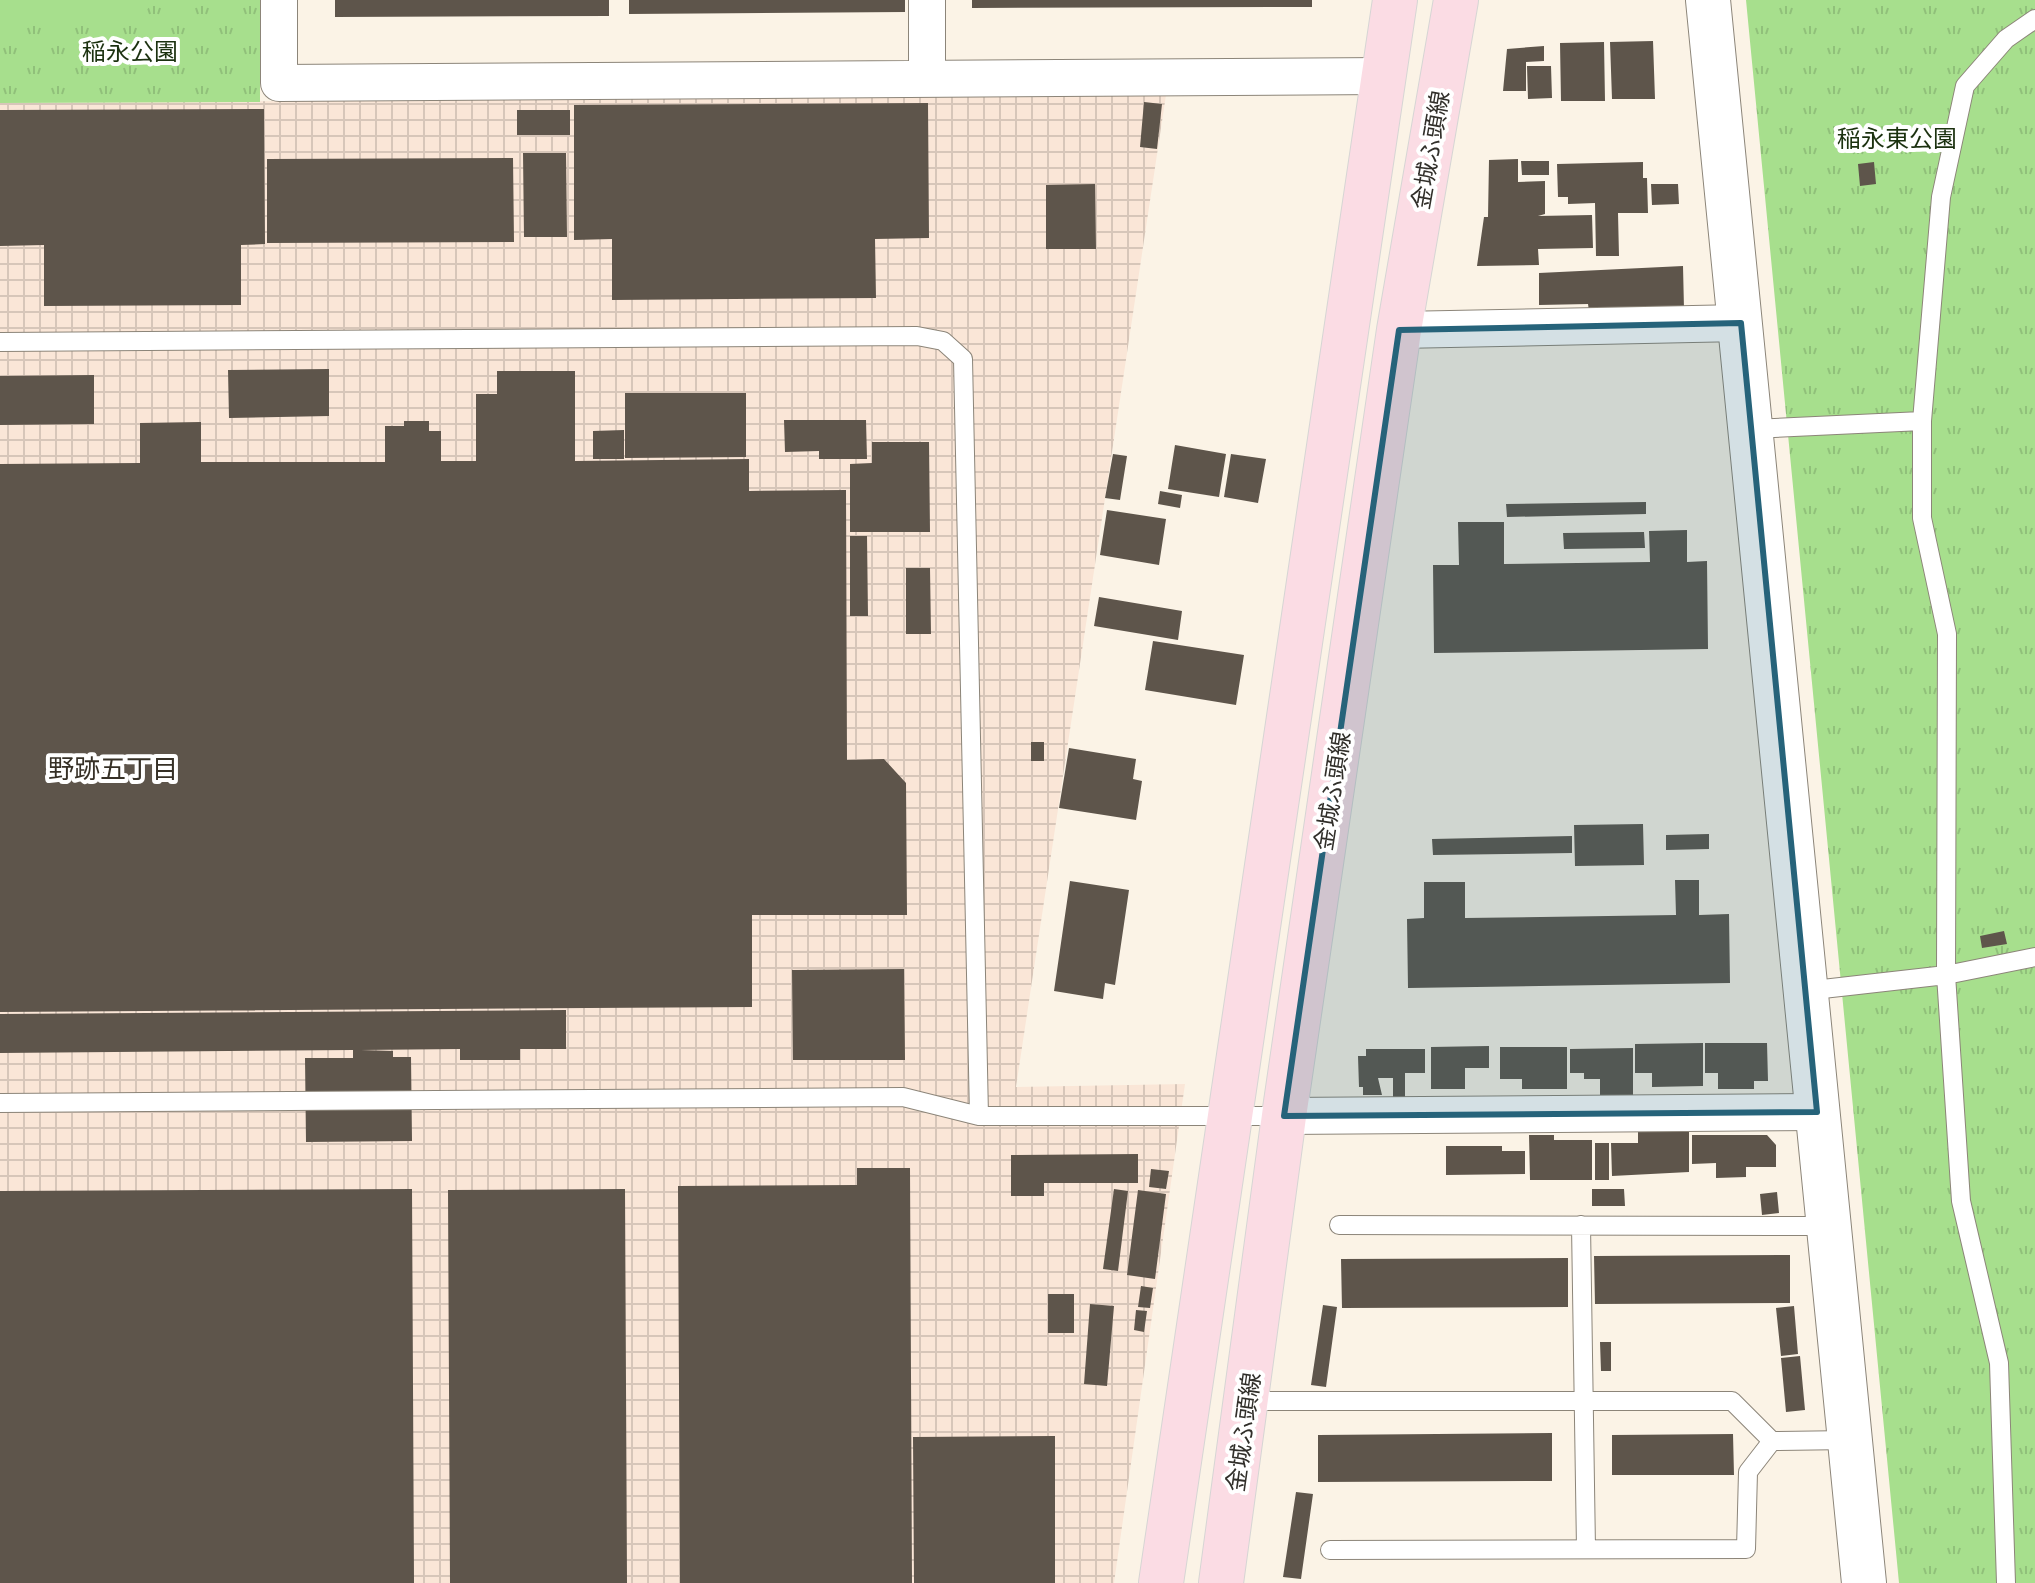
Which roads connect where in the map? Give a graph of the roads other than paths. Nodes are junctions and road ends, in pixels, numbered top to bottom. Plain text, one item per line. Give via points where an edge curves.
1 (279, 0) edge
2 (927, 0) edge
3 (1395, 0) edge
4 (1456, 0) edge
5 (1708, 0) edge
6 (2035, 19) edge
7 (1384, 76) junction
8 (927, 79) junction
9 (1741, 323) junction
10 (1399, 330) junction
11 (0, 342) edge
12 (1922, 421) junction
13 (1752, 429) junction
14 (2035, 957) edge
15 (1946, 975) junction
16 (1805, 991) junction
17 (0, 1103) edge
18 (1817, 1112) junction
19 (979, 1116) junction
20 (1230, 1116) junction
21 (1284, 1116) junction
22 (1339, 1225) dead end
23 (1581, 1225) junction
24 (1829, 1226) junction
25 (1248, 1401) junction
26 (1584, 1401) junction
27 (1850, 1440) junction
28 (1772, 1441) junction
29 (1586, 1549) junction
30 (1330, 1550) dead end
31 (1161, 1583) edge
32 (1221, 1583) edge
33 (1864, 1583) edge
34 (2006, 1583) edge

1 - 8 street via 279,83
2 - 8 street
3 - 7 main road
4 - 10 main road, 金城ふ頭線
5 - 9 street
6 - 12 lane via 2006,39 1965,86 1941,197
7 - 8 street
7 - 20 main road
9 - 10 street
9 - 13 street
10 - 21 main road, 金城ふ頭線
11 - 19 lane via 917,336 943,341 963,359
12 - 13 lane
12 - 15 lane via 1922,518 1947,634
13 - 16 street
14 - 15 lane
15 - 16 lane
15 - 34 lane via 1961,1201 1999,1363
16 - 18 street
17 - 19 lane via 903,1097
18 - 21 street
18 - 24 street
19 - 20 lane
20 - 21 lane
20 - 31 main road
21 - 25 main road, 金城ふ頭線
22 - 23 lane
23 - 24 lane
23 - 26 lane
24 - 27 street
25 - 26 lane
25 - 32 main road, 金城ふ頭線
26 - 28 lane via 1732,1401
26 - 29 lane
27 - 28 lane
27 - 33 street
28 - 29 lane via 1748,1472 1746,1549
29 - 30 lane

